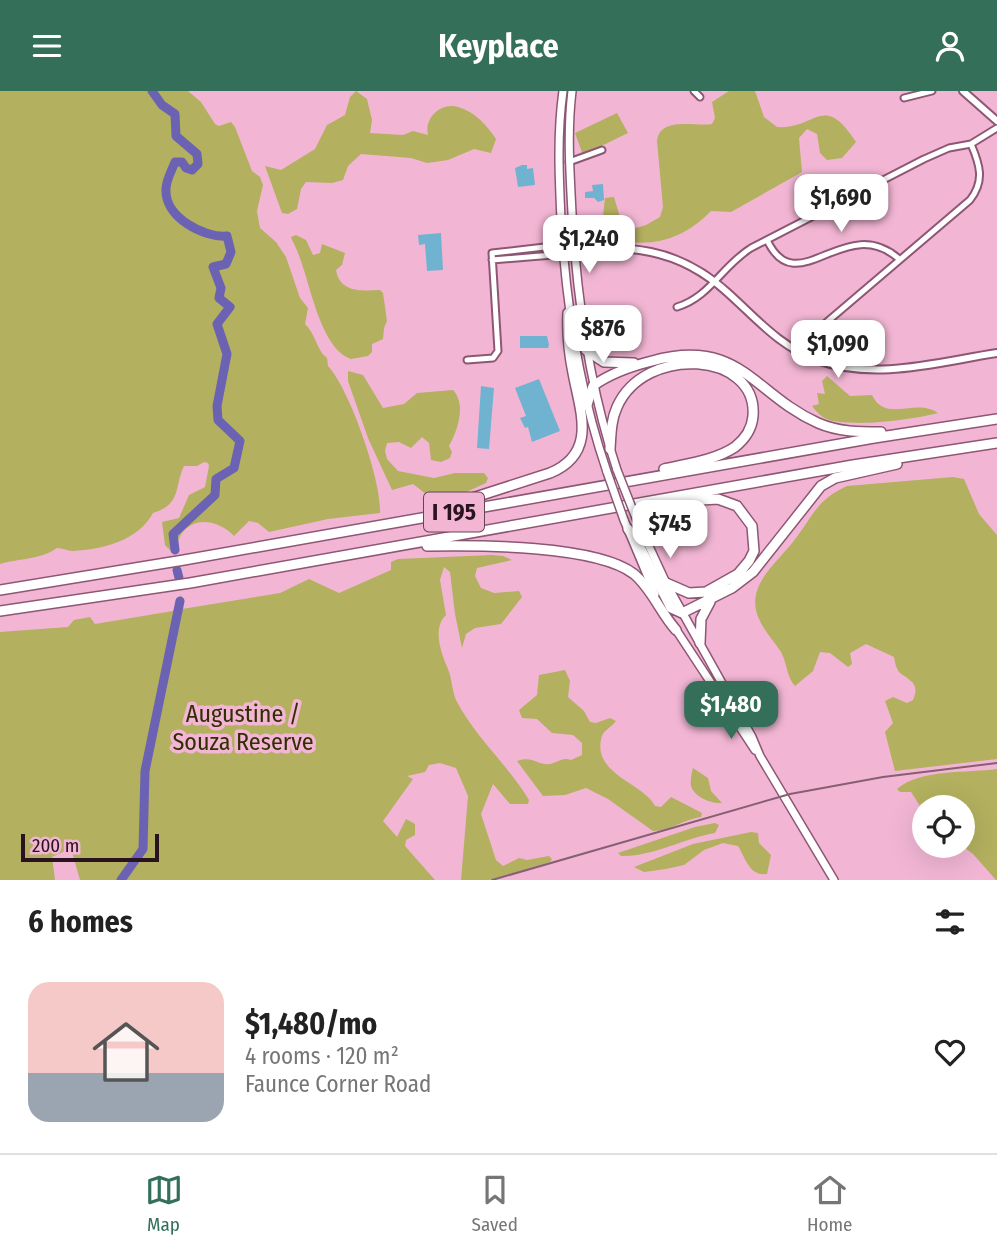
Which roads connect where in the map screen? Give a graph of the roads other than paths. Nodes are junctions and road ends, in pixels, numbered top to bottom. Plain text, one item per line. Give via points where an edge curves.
1 (572, 91) edge
2 (694, 91) edge
3 (932, 91) edge
4 (963, 91) edge
5 (561, 94) edge
6 (700, 97) dead end
7 (904, 98) dead end
8 (997, 121) edge
9 (997, 128) edge
10 (971, 145) junction
11 (602, 150) dead end
12 (569, 162) junction
13 (767, 240) junction
14 (574, 249) junction
15 (563, 250) junction
16 (899, 259) junction
17 (492, 260) junction
18 (715, 282) junction
19 (677, 307) dead end
20 (568, 313) junction
21 (586, 350) junction
22 (794, 350) junction
23 (997, 353) edge
24 (467, 360) dead end
25 (646, 362) junction
26 (593, 386) junction
27 (587, 405) junction
28 (997, 419) edge
29 (907, 432) junction
30 (997, 443) edge
31 (610, 449) junction
32 (946, 450) junction
33 (629, 481) junction
34 (647, 502) junction
35 (397, 523) junction
36 (626, 525) junction
37 (394, 547) junction
38 (666, 583) junction
39 (0, 590) edge
40 (712, 599) junction
41 (0, 611) edge
42 (682, 613) junction
43 (676, 630) junction
44 (700, 643) junction
45 (729, 696) junction
46 (722, 702) junction
47 (760, 756) junction
48 (834, 880) edge

1 - 12 main road
2 - 6 street
3 - 7 street
4 - 8 street
5 - 15 main road via 558,142
9 - 10 street
10 - 13 street via 939,152
10 - 16 street via 980,172 976,193
11 - 12 street
12 - 14 main road
13 - 16 street via 778,256 794,263 811,262 858,243 876,244
13 - 18 street via 733,261
14 - 15 street
14 - 18 street via 621,247 653,252 684,263
14 - 21 main road
15 - 17 street via 553,255
15 - 17 street via 553,246 492,253
15 - 20 main road
16 - 22 street
17 - 24 street via 499,351 494,358
18 - 19 street via 697,299
18 - 22 street via 764,330
20 - 27 main road
20 - 35 highway via 570,355 583,424 573,456 550,473
21 - 25 highway via 604,362
21 - 26 main road
22 - 23 street via 867,370
25 - 26 highway
25 - 29 highway via 680,354 709,357 741,370 823,425 849,431
26 - 27 highway
26 - 31 main road
27 - 36 main road, bridge
28 - 29 highway, I 195
29 - 33 highway, I 195
30 - 32 highway, I 195
31 - 33 highway via 619,403 635,382 658,369 682,363 712,366 749,393 752,423 736,446
31 - 38 main road, bridge
32 - 34 highway, I 195
32 - 40 highway via 825,483 753,572
33 - 35 highway, I 195
34 - 37 highway, I 195
34 - 38 highway via 723,500 741,510 754,530 755,546 749,561 725,582 697,593
35 - 39 highway, I 195
36 - 42 highway via 671,608
36 - 43 main road via 650,584
37 - 41 highway, I 195
37 - 43 highway via 475,545 600,557 617,563 643,583
38 - 42 main road
40 - 42 highway
40 - 44 highway via 701,619
42 - 44 main road
43 - 46 main road
44 - 45 main road
45 - 46 main road
45 - 47 main road
46 - 47 main road
47 - 48 main road

